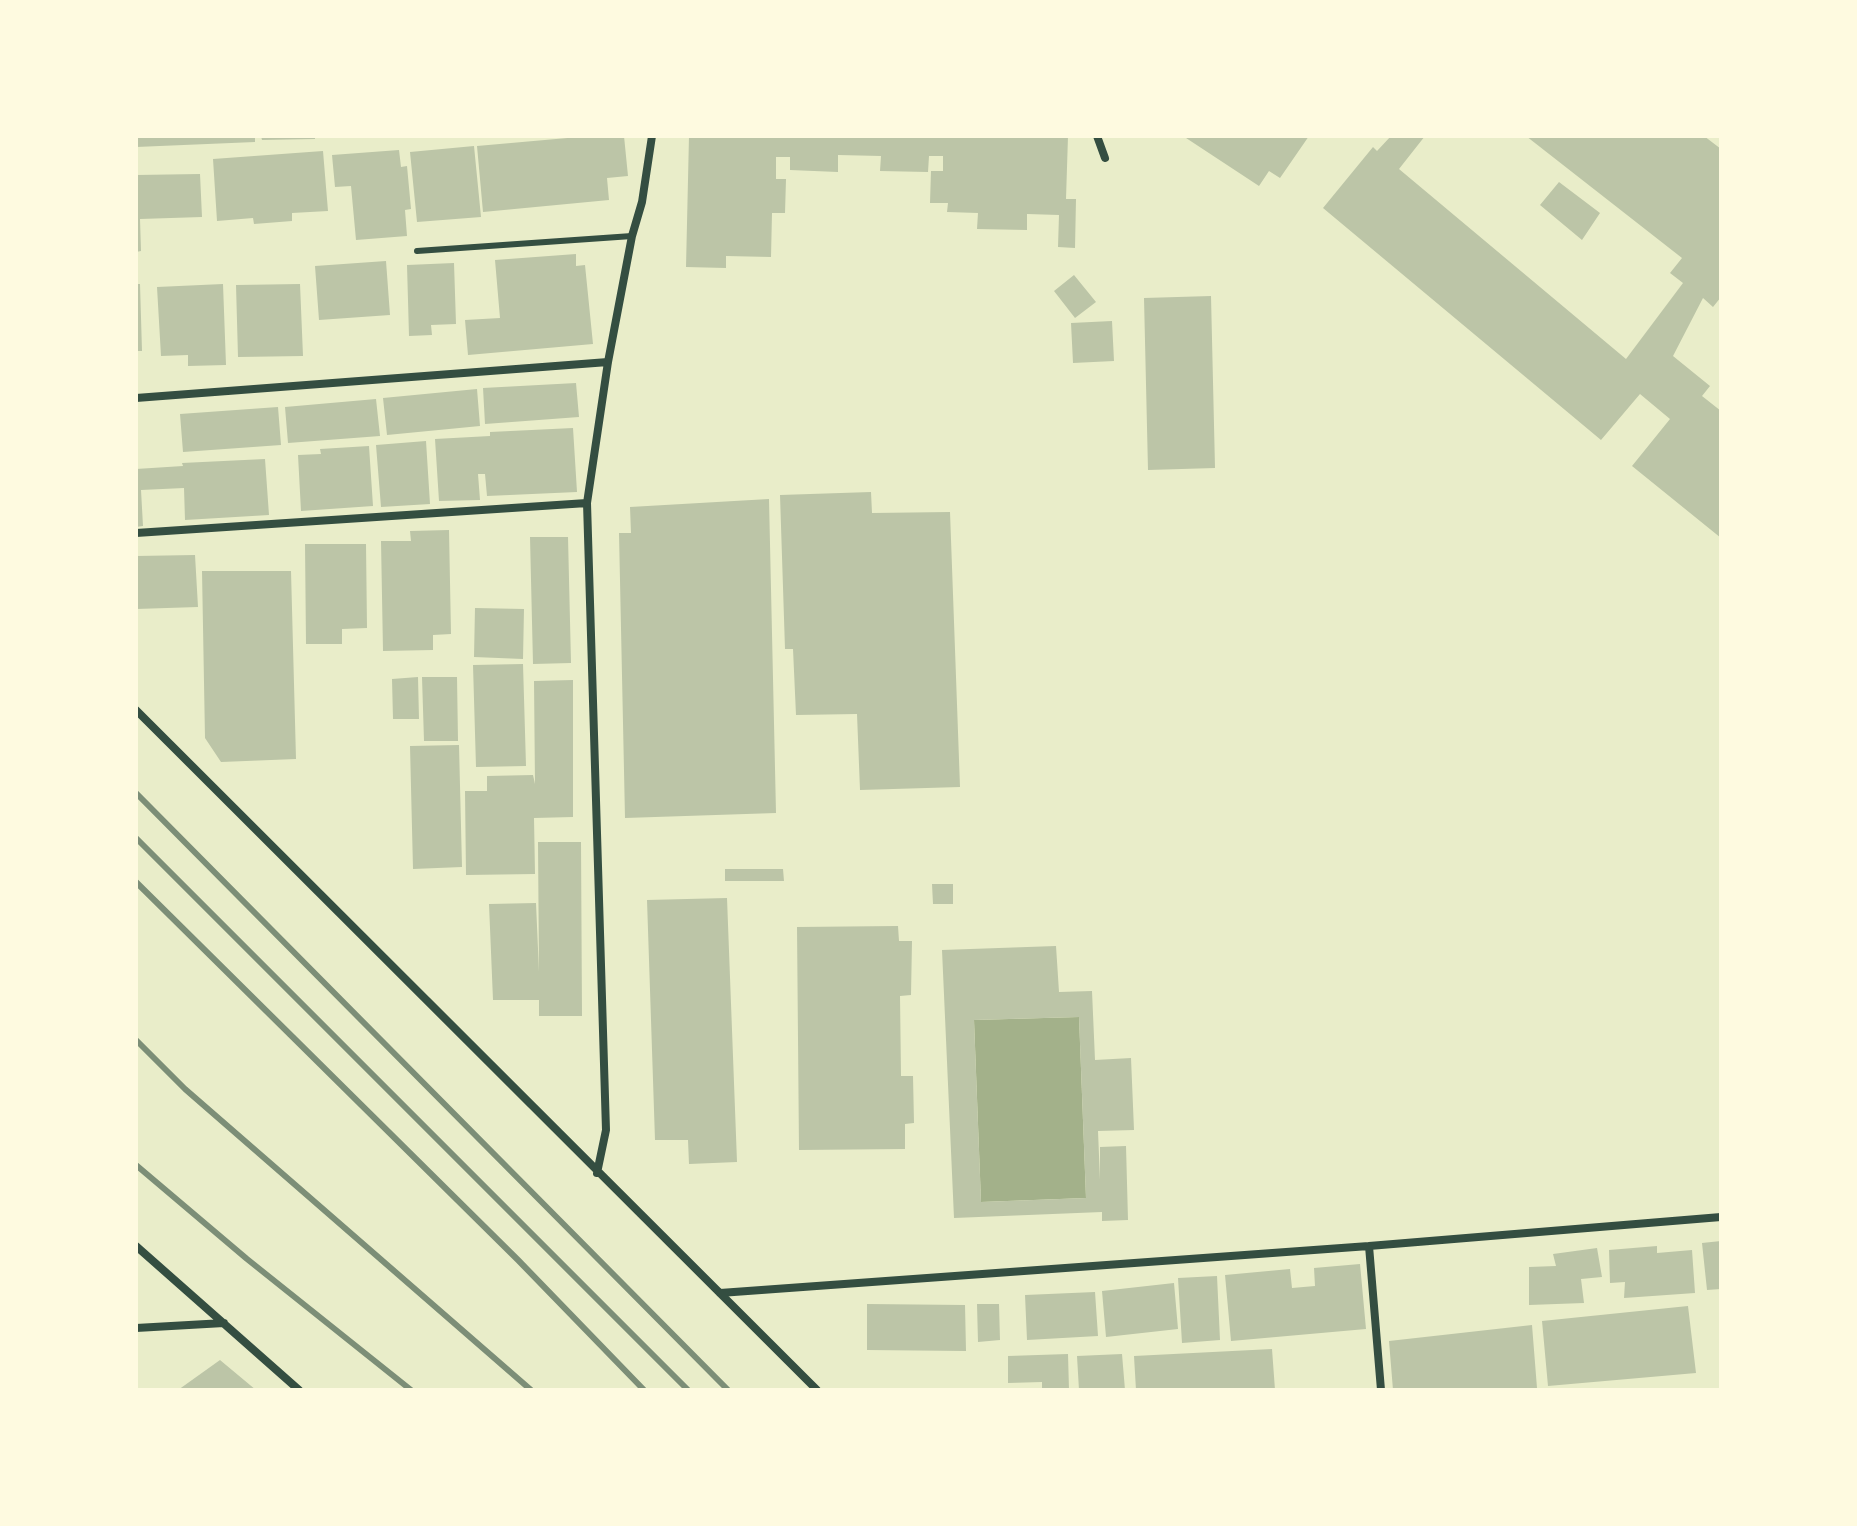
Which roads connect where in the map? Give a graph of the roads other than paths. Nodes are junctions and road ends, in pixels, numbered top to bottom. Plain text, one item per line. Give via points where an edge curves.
1 (652, 136) edge
2 (1097, 136) edge
3 (1105, 158) dead end
4 (632, 236) junction
5 (417, 251) dead end
6 (608, 362) junction
7 (136, 398) edge
8 (587, 503) junction
9 (136, 533) edge
10 (136, 710) edge
11 (597, 1173) junction
12 (1721, 1217) edge
13 (136, 1246) edge
14 (1369, 1246) junction
15 (720, 1293) junction
16 (224, 1323) junction
17 (136, 1328) edge
18 (299, 1390) edge
19 (817, 1390) edge
20 (1381, 1390) edge

1 - 4 street
2 - 3 street
4 - 5 lane
4 - 6 street
6 - 7 street
6 - 8 street
8 - 9 street
8 - 11 street via 606,1130
10 - 11 street
11 - 15 street
12 - 14 street
13 - 16 street
14 - 15 street
14 - 20 street
15 - 19 street
16 - 17 street
16 - 18 street

